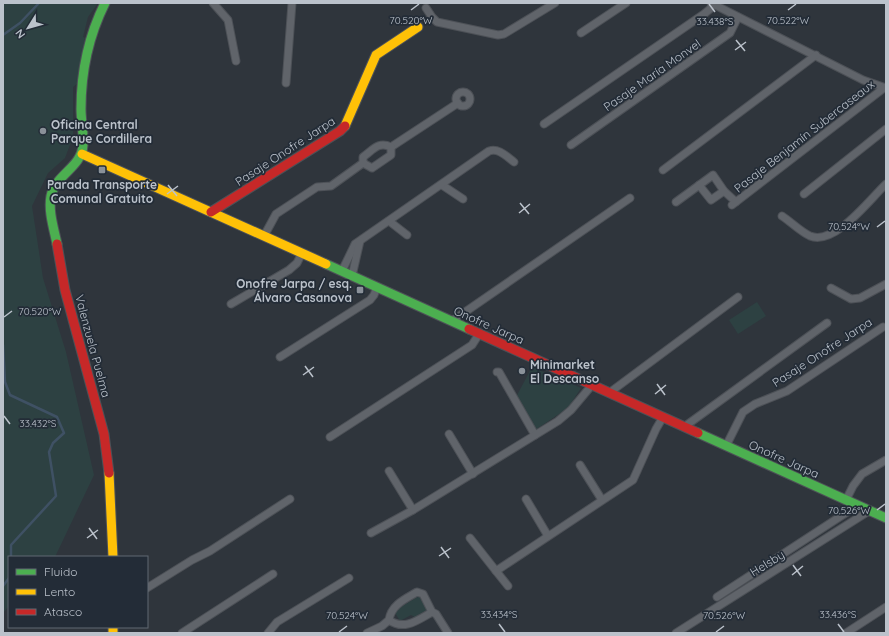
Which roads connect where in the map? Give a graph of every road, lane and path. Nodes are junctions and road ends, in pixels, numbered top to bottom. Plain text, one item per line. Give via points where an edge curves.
1 (104, 3) edge
2 (213, 3) edge
3 (292, 3) edge
4 (555, 3) edge
5 (626, 3) edge
6 (712, 3) edge
7 (426, 8) dead end
8 (738, 17) junction
9 (418, 27) dead end
10 (581, 33) dead end
11 (816, 55) junction
12 (236, 61) dead end
13 (286, 83) dead end
14 (885, 88) edge
15 (458, 103) dead end
16 (544, 124) dead end
17 (886, 129) edge
18 (571, 145) dead end
19 (390, 147) junction
20 (82, 154) junction
21 (514, 162) dead end
22 (363, 163) junction
23 (663, 170) dead end
24 (886, 184) edge
25 (442, 185) junction
26 (699, 185) junction
27 (724, 191) junction
28 (804, 194) dead end
29 (630, 198) dead end
30 (463, 199) dead end
31 (676, 202) dead end
32 (211, 212) junction
33 (782, 216) dead end
34 (389, 222) junction
35 (407, 235) dead end
36 (264, 236) junction
37 (360, 241) junction
38 (302, 253) junction
39 (342, 271) junction
40 (352, 276) junction
41 (886, 284) edge
42 (377, 287) junction
43 (831, 288) dead end
44 (738, 297) dead end
45 (231, 304) dead end
46 (452, 321) junction
47 (827, 323) dead end
48 (883, 327) dead end
49 (479, 334) junction
50 (280, 357) dead end
51 (497, 372) dead end
52 (592, 385) junction
53 (609, 393) junction
54 (663, 417) junction
55 (684, 427) junction
56 (449, 434) dead end
57 (535, 435) junction
58 (330, 438) dead end
59 (726, 446) junction
60 (886, 460) edge
61 (580, 465) dead end
62 (389, 472) dead end
63 (473, 474) junction
64 (290, 499) dead end
65 (526, 499) dead end
66 (602, 500) junction
67 (846, 500) junction
68 (858, 505) junction
69 (413, 510) junction
70 (869, 511) junction
71 (886, 518) edge
72 (371, 533) dead end
73 (548, 536) junction
74 (470, 538) dead end
75 (113, 556) edge
76 (496, 571) junction
77 (273, 574) dead end
78 (349, 578) dead end
79 (508, 586) dead end
80 (148, 587) edge
81 (717, 597) dead end
82 (886, 607) edge
83 (432, 612) junction
84 (389, 620) junction
85 (403, 629) edge
86 (182, 633) edge
87 (268, 633) edge
88 (367, 633) edge
89 (448, 633) edge
90 (676, 633) edge
91 (846, 633) edge

1 - 20 street via 89,38 86,53 82,86
2 - 12 street via 228,20
3 - 13 street
4 - 7 street via 504,34 498,35 437,22
5 - 10 street
6 - 8 street
6 - 16 street, Pasaje María Monvel via 704,14
8 - 11 street
8 - 18 street, Pasaje María Monvel via 730,33
9 - 32 street, Pasaje Onofre Jarpa via 376,55 347,125
11 - 14 street via 863,80
11 - 23 street
14 - 27 street, Pasaje Benjamín Subercaseaux via 734,204
15 - 19 street
17 - 28 street
19 - 22 street via 380,144 363,157
19 - 22 street via 391,155 372,168
20 - 32 street, Onofre Jarpa
20 - 75 street, Valenzuela Puelma via 55,183 50,196 50,207 65,290 104,434 109,474
21 - 25 street via 501,152 489,151
22 - 36 street via 330,186 317,187 276,214
24 - 33 street via 845,225 827,236 810,236
25 - 30 street
25 - 34 street
26 - 27 street, Pasaje Benjamín Subercaseaux via 711,200
26 - 27 street, Pasaje Benjamín Subercaseaux via 713,175
26 - 31 street, Pasaje Benjamín Subercaseaux
29 - 46 street
32 - 36 street, Onofre Jarpa
34 - 35 street
34 - 37 street
36 - 38 street, Onofre Jarpa
37 - 39 street via 353,247
37 - 40 street
38 - 39 street, Onofre Jarpa
38 - 45 street via 297,263 289,270
39 - 40 street, Onofre Jarpa
40 - 42 street, Onofre Jarpa
41 - 43 street via 860,298 851,299
42 - 46 street, Onofre Jarpa
42 - 50 street via 374,295 362,306
44 - 53 street
46 - 49 street, Onofre Jarpa
47 - 55 street, Pasaje Onofre Jarpa
48 - 59 street, Pasaje Onofre Jarpa via 787,391 755,404 743,412
49 - 52 street, Onofre Jarpa
49 - 58 street via 472,345
51 - 57 street
52 - 53 street, Onofre Jarpa
52 - 57 street via 571,410
53 - 54 street, Onofre Jarpa
54 - 55 street, Onofre Jarpa
54 - 66 street via 633,480
55 - 59 street, Onofre Jarpa
56 - 63 street
57 - 63 street
59 - 67 street, Onofre Jarpa
60 - 67 street via 862,474
61 - 66 street
62 - 69 street
63 - 69 street
64 - 80 street
65 - 73 street
66 - 73 street
67 - 68 street, Onofre Jarpa
68 - 70 street, Onofre Jarpa
68 - 81 street
69 - 72 street
70 - 71 street, Onofre Jarpa
70 - 90 street, Helsby
73 - 76 street
74 - 76 street
76 - 79 street
77 - 86 street
78 - 87 street via 278,622
82 - 91 street
83 - 84 street via 423,594 417,592 395,606
83 - 85 street
83 - 89 street
84 - 85 street
84 - 88 street

